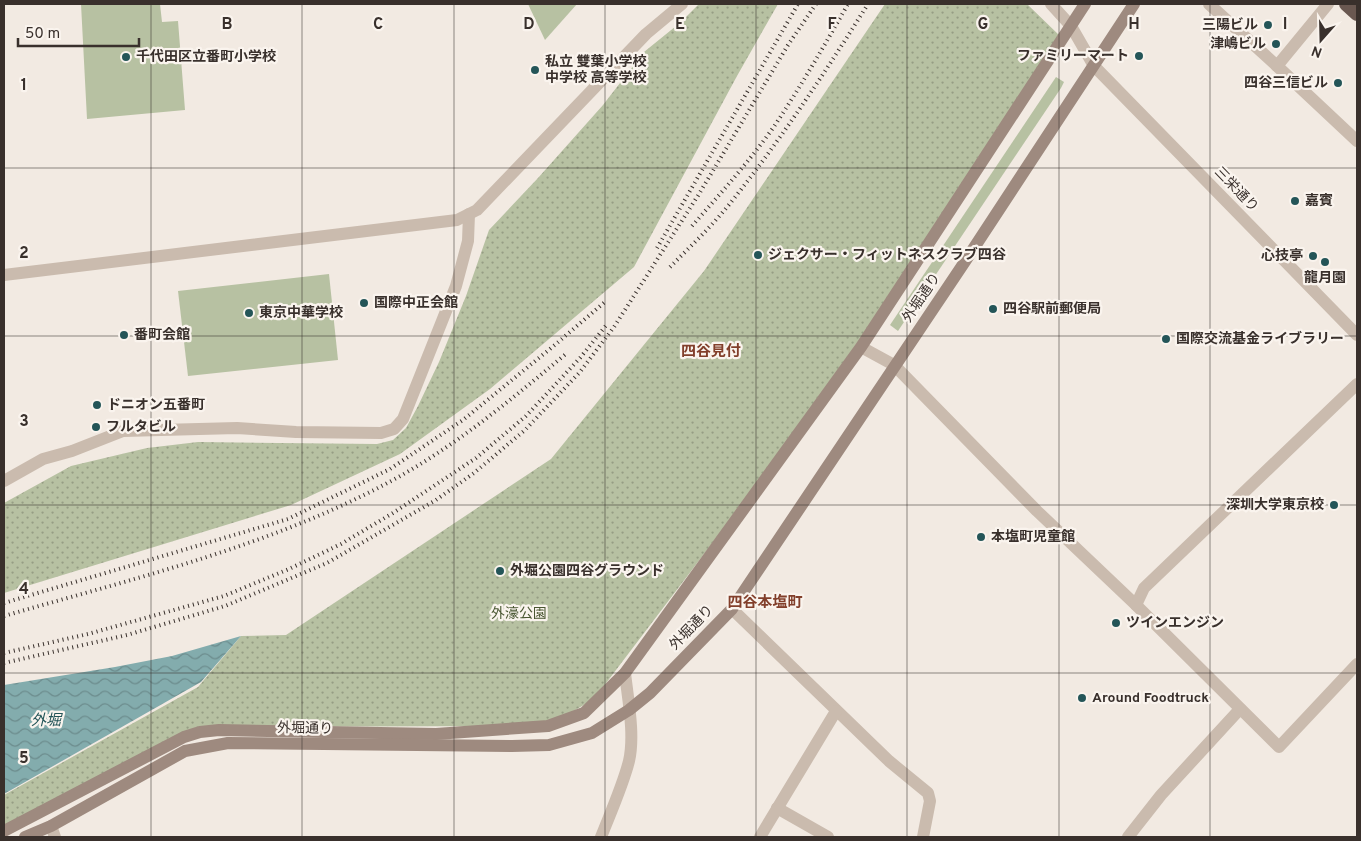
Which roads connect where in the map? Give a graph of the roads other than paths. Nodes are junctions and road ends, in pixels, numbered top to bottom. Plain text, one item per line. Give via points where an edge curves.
1 (682, 4) edge
2 (1050, 4) edge
3 (1085, 4) edge
4 (1134, 4) edge
5 (1209, 4) edge
6 (1328, 4) edge
7 (1346, 4) edge
8 (1357, 14) edge
9 (1071, 26) junction
10 (1094, 66) junction
11 (1278, 66) junction
12 (1357, 141) edge
13 (468, 214) junction
14 (4, 275) edge
15 (1357, 335) edge
16 (861, 347) junction
17 (894, 365) junction
18 (1357, 384) edge
19 (4, 481) edge
20 (1136, 605) junction
21 (732, 609) junction
22 (1357, 664) edge
23 (625, 673) junction
24 (1240, 709) junction
25 (629, 710) junction
26 (836, 710) junction
27 (777, 808) junction
28 (4, 831) edge
29 (53, 832) edge
30 (25, 837) edge
31 (602, 837) edge
32 (760, 837) edge
33 (828, 837) edge
34 (923, 837) edge
35 (1128, 837) edge

1 - 13 street via 646,34 477,210
2 - 9 street, 三栄通り
3 - 9 main road, 外堀通り
4 - 10 main road, 外堀通り
5 - 11 street
6 - 11 street
7 - 8 highway
9 - 10 street, 三栄通り
9 - 16 main road, 外堀通り
10 - 15 street, 三栄通り
10 - 17 main road, 外堀通り
11 - 12 street
13 - 14 street via 457,220 421,225
13 - 19 street via 468,241 456,286 403,419 394,429 381,433 237,428 123,431 43,459
16 - 17 street
16 - 23 main road, 外堀通り
17 - 20 street via 1043,517
17 - 21 main road, 外堀通り
18 - 20 street via 1144,588
20 - 24 street
21 - 25 main road, 外堀通り via 650,693
21 - 26 street
22 - 24 street via 1279,747
23 - 25 street
23 - 28 main road, 外堀通り via 584,712 548,726 436,734 200,732 184,737
24 - 35 street
25 - 29 main road, 外堀通り via 592,733 549,744 228,743 185,751
25 - 31 street via 629,761
26 - 27 street
26 - 34 street via 928,793 930,800
27 - 32 street
27 - 33 street
29 - 30 main road, 外堀通り

